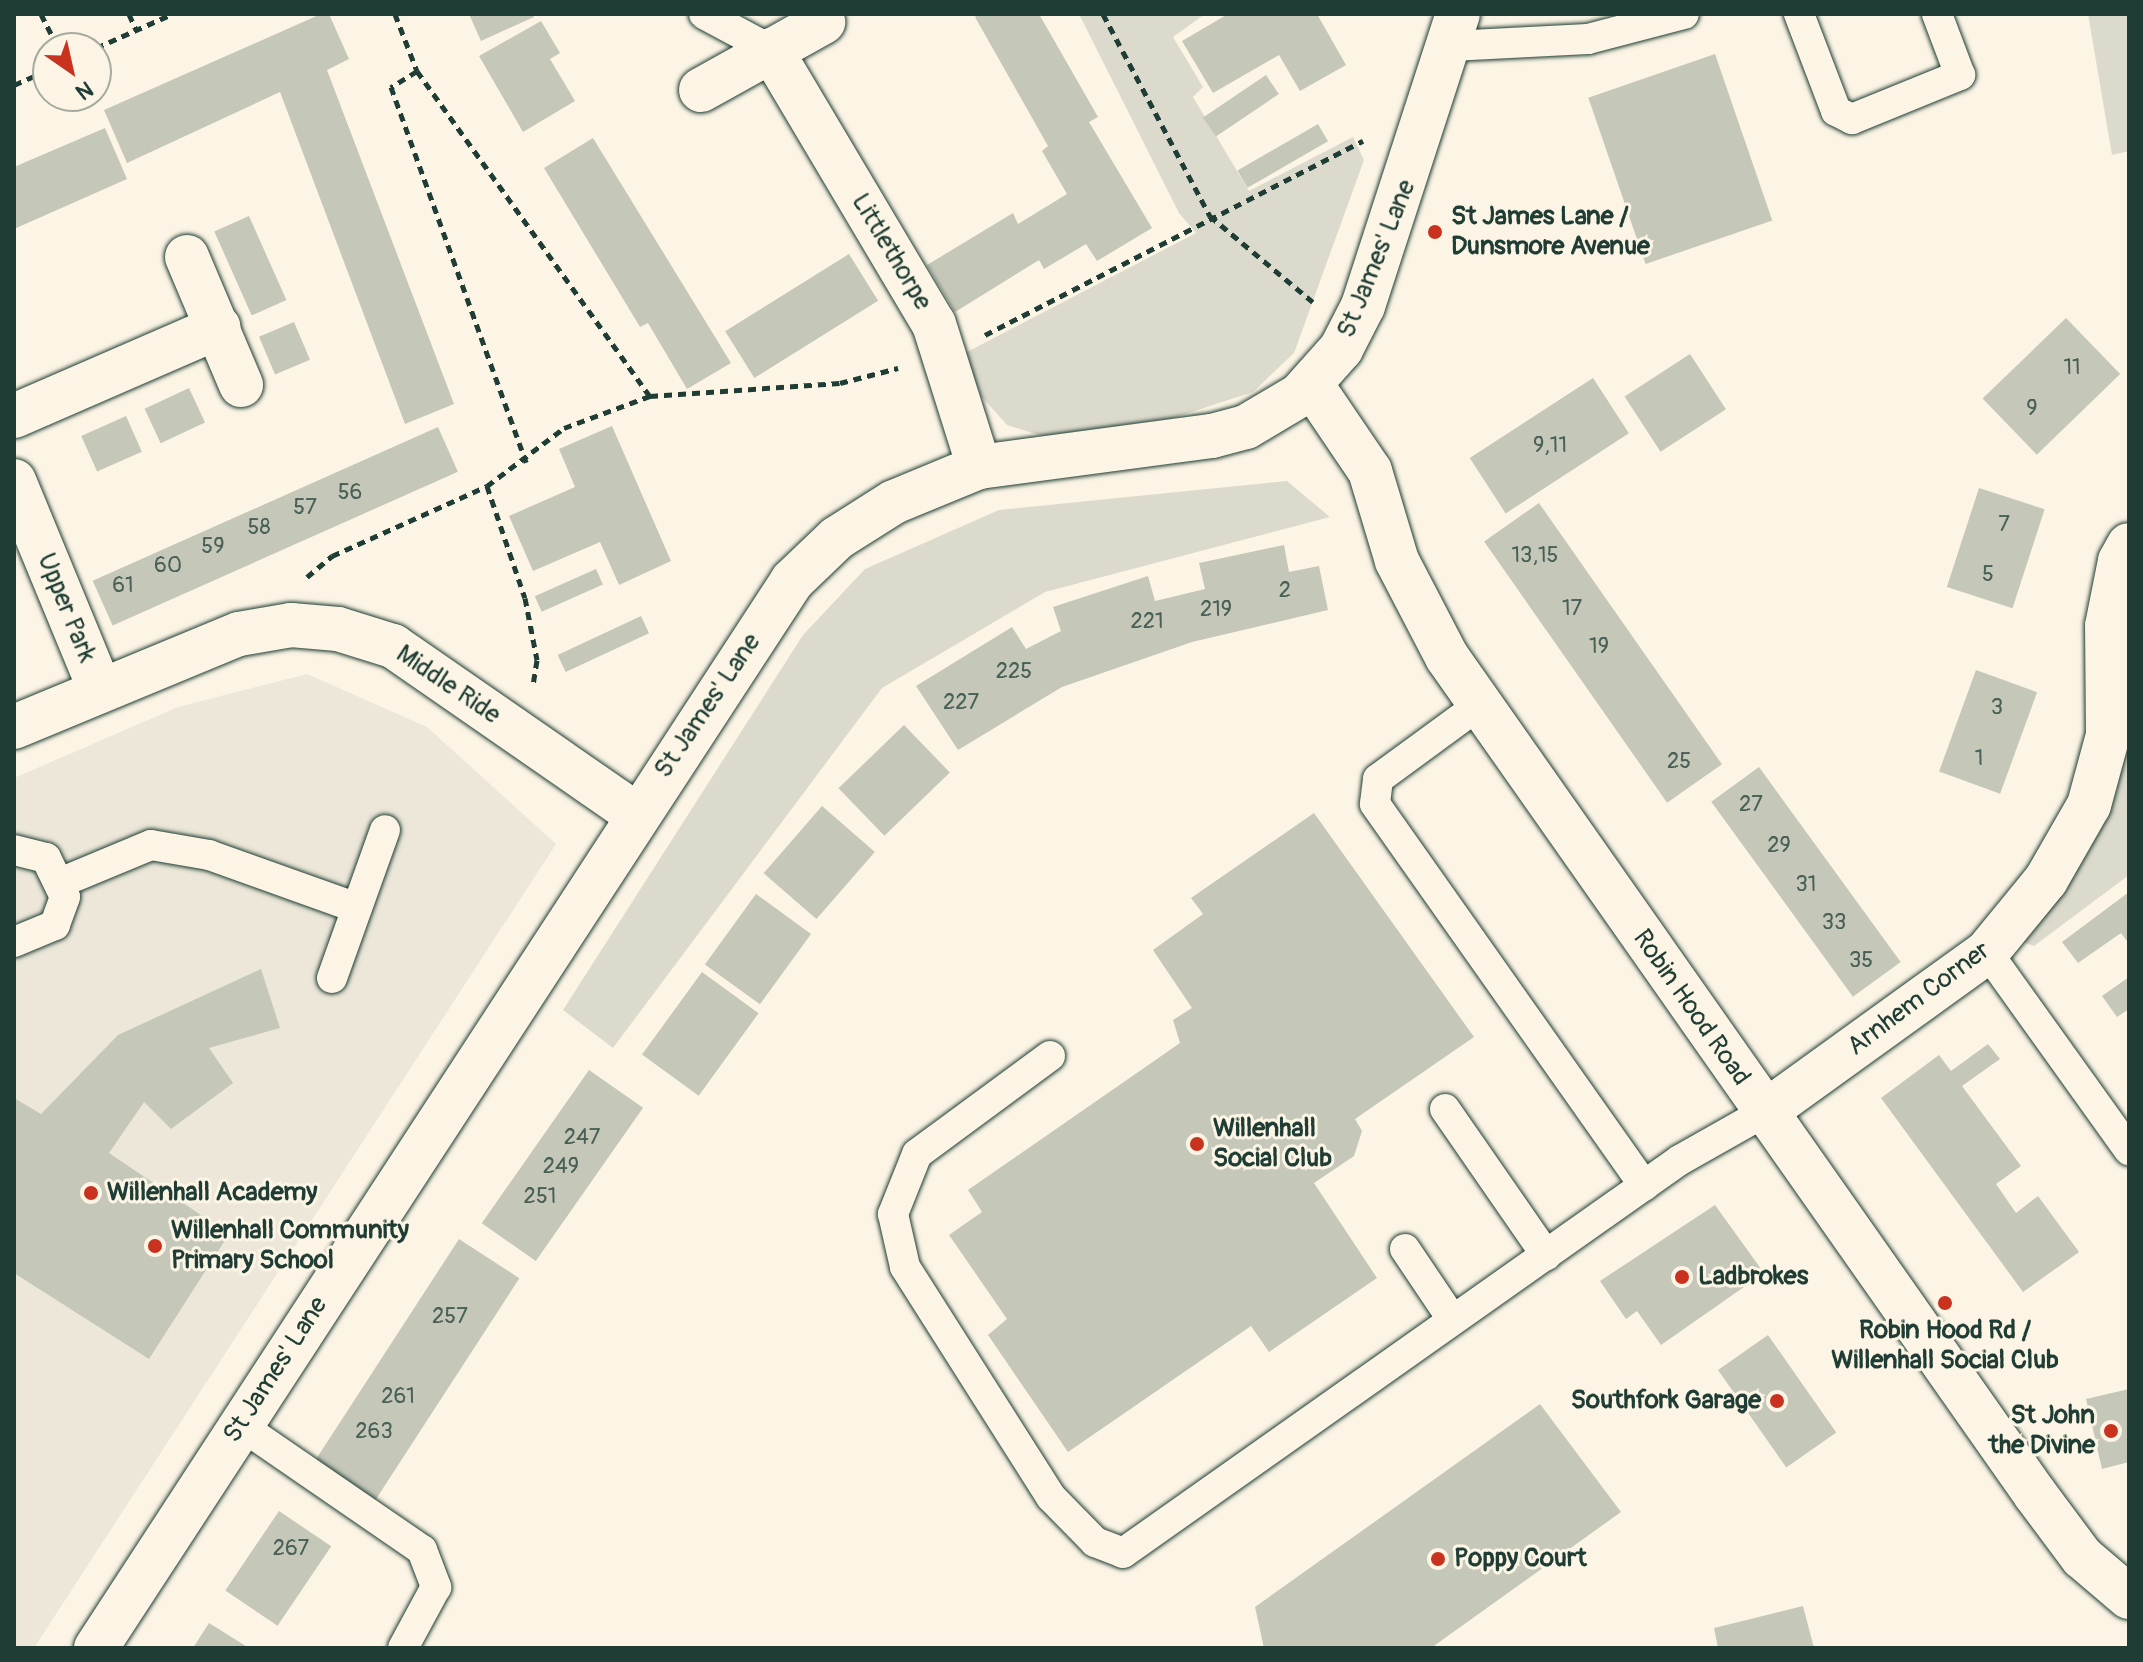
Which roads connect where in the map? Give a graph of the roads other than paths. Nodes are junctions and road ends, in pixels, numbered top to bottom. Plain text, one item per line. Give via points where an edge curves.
1 (704, 14) edge
2 (1684, 14) edge
3 (1799, 14) edge
4 (1937, 14) edge
5 (823, 22) dead end
6 (1455, 30) edge
7 (771, 50) junction
8 (701, 90) dead end
9 (187, 257) dead end
10 (219, 327) junction
11 (1311, 384) junction
12 (241, 385) dead end
13 (14, 416) edge
14 (979, 467) junction
15 (14, 481) edge
16 (2129, 545) edge
17 (100, 690) junction
18 (1479, 705) junction
19 (14, 727) edge
20 (637, 815) junction
21 (385, 830) dead end
22 (14, 850) edge
23 (62, 882) junction
24 (357, 908) junction
25 (14, 942) edge
26 (1987, 952) junction
27 (332, 978) dead end
28 (1050, 1056) dead end
29 (1445, 1109) dead end
30 (1765, 1112) junction
31 (2129, 1150) edge
32 (1644, 1186) junction
33 (1405, 1249) dead end
34 (1546, 1255) junction
35 (1452, 1319) junction
36 (240, 1425) junction
37 (2129, 1597) edge
38 (96, 1648) edge
39 (403, 1648) edge

1 - 7 lane
2 - 6 lane via 1588,39
3 - 4 lane via 1836,111 1852,119 1960,75
5 - 7 street
6 - 11 street, St James' Lane via 1351,334
7 - 8 street
7 - 14 street, Littlethorpe via 934,324
9 - 10 street
10 - 12 street
10 - 13 street
11 - 14 street, St James' Lane via 1273,413 1229,432
11 - 18 street, Robin Hood Road via 1355,443 1418,611
14 - 20 street, St James' Lane via 894,502 837,538 792,581
15 - 17 street, Upper Park
16 - 26 street, Arnhem Corner via 2120,561 2107,626 2108,735 2089,805 2046,880
17 - 19 street, Middle Ride
17 - 20 street, Middle Ride via 239,634 291,625 338,629 393,646
18 - 30 street, Robin Hood Road
18 - 32 lane via 1378,779 1375,804
20 - 36 street, St James' Lane
21 - 24 lane
22 - 23 lane via 46,858
23 - 24 lane via 151,845 209,855
23 - 25 lane via 65,897 55,925
24 - 27 lane
26 - 30 street, Arnhem Corner
26 - 31 lane
28 - 35 lane via 917,1154 893,1214 905,1267 1051,1497 1095,1542 1123,1553
29 - 34 lane
30 - 32 lane
30 - 37 street, Robin Hood Road via 2072,1545
32 - 34 lane
33 - 35 lane
34 - 35 lane
36 - 38 street, St James' Lane
36 - 39 lane via 422,1550 436,1587

